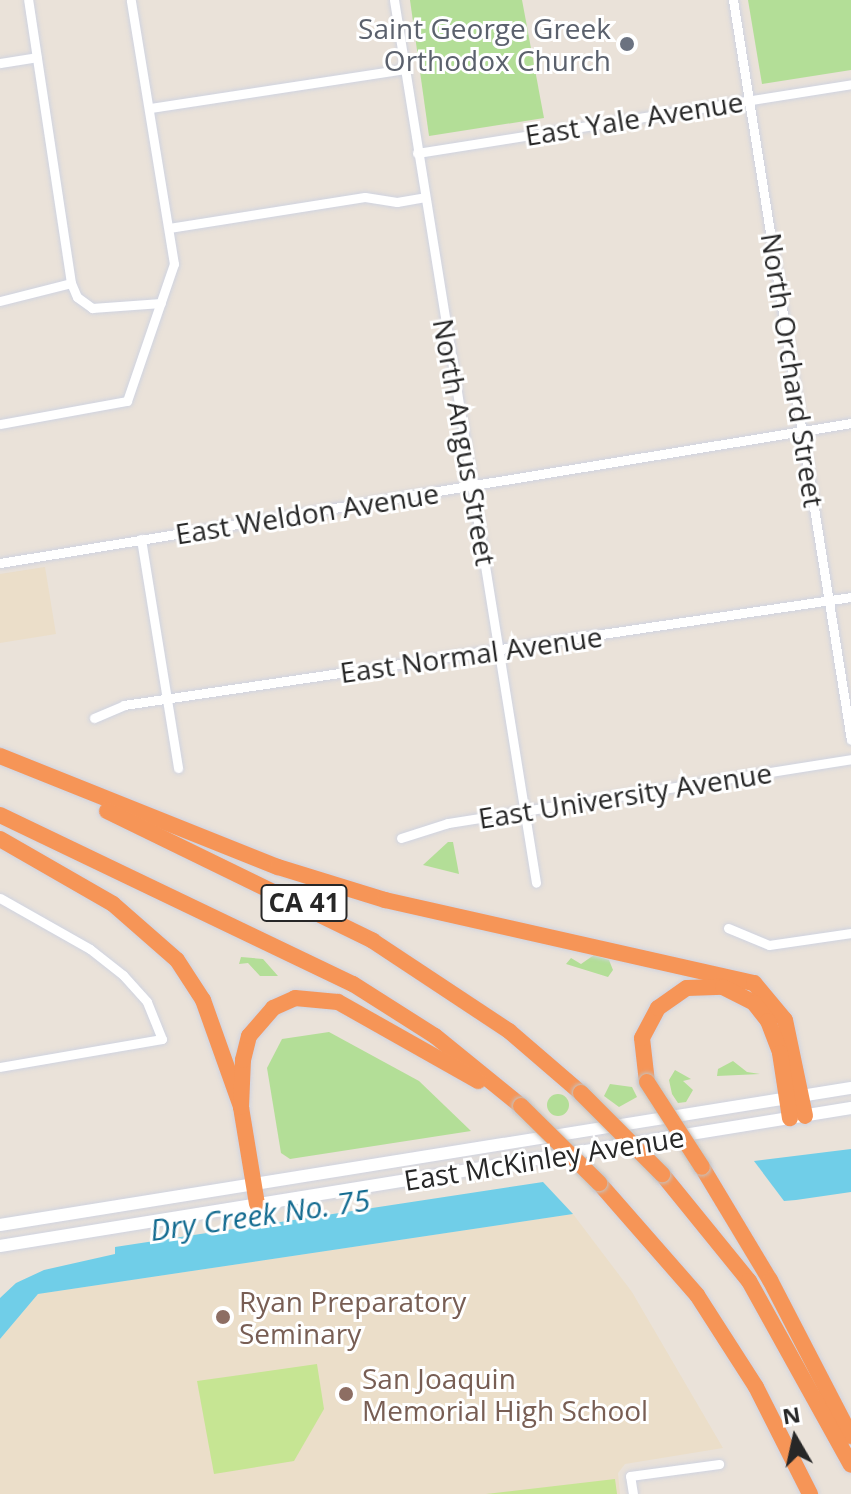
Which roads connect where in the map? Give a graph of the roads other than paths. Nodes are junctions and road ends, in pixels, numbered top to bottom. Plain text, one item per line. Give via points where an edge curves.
1 (28, 0) edge
2 (131, 0) edge
3 (394, 0) edge
4 (733, 0) edge
5 (37, 57) junction
6 (0, 63) edge
7 (404, 69) junction
8 (851, 84) edge
9 (750, 100) junction
10 (150, 108) junction
11 (417, 153) junction
12 (424, 197) junction
13 (169, 228) junction
14 (71, 283) junction
15 (0, 301) edge
16 (161, 303) junction
17 (851, 423) edge
18 (0, 424) edge
19 (802, 431) junction
20 (473, 486) junction
21 (141, 539) junction
22 (0, 563) edge
23 (851, 597) edge
24 (831, 601) junction
25 (500, 650) junction
26 (167, 700) junction
27 (94, 718) dead end
28 (851, 740) edge
29 (0, 758) edge
30 (851, 759) edge
31 (178, 768) dead end
32 (525, 811) junction
33 (0, 815) edge
34 (401, 838) dead end
35 (0, 839) edge
36 (536, 883) dead end
37 (0, 898) edge
38 (728, 928) dead end
39 (851, 933) edge
40 (0, 1067) edge
41 (851, 1088) edge
42 (794, 1096) junction
43 (521, 1106) junction
44 (241, 1107) junction
45 (851, 1108) edge
46 (798, 1117) junction
47 (254, 1183) junction
48 (257, 1204) junction
49 (0, 1225) edge
50 (0, 1246) edge
51 (851, 1436) edge
52 (719, 1464) dead end
53 (851, 1465) edge
54 (633, 1494) edge
55 (810, 1494) edge

1 - 5 street
2 - 10 street
3 - 7 street, North Angus Street
4 - 9 street, North Orchard Street
5 - 6 street
5 - 14 street
7 - 10 street
7 - 11 street, North Angus Street
8 - 9 street, East Yale Avenue
9 - 11 street, East Yale Avenue
9 - 19 street, North Orchard Street
10 - 13 street
11 - 12 street, North Angus Street
12 - 13 street via 397,202 365,197
12 - 20 street, North Angus Street
13 - 16 street via 174,264
14 - 15 street
14 - 16 street via 77,297 92,308
16 - 18 street via 127,401
17 - 19 street, East Weldon Avenue
19 - 20 street, East Weldon Avenue
19 - 24 street, North Orchard Street
20 - 21 street, East Weldon Avenue
20 - 25 street, North Angus Street
21 - 22 street, East Weldon Avenue
21 - 26 street
23 - 24 street, East Normal Avenue
24 - 25 street, East Normal Avenue
24 - 28 street, North Orchard Street
25 - 26 street, East Normal Avenue
25 - 32 street, North Angus Street
26 - 27 street, East Normal Avenue via 124,705
26 - 31 street
29 - 42 highway via 278,867 385,900 754,983 785,1020
29 - 53 highway, CA 41, bridge via 339,921 445,984 581,1093 662,1174 749,1281
30 - 32 street, East University Avenue
32 - 34 street, East University Avenue via 448,823
32 - 36 street, North Angus Street
33 - 43 highway, CA 41 via 353,984 435,1036
35 - 44 highway via 121,910 177,960 203,1000
37 - 40 street via 105,959 147,1002 162,1039
38 - 39 street via 769,945
41 - 42 main road, East McKinley Avenue
42 - 46 highway
42 - 47 main road, East McKinley Avenue
42 - 51 highway, bridge via 768,1021 745,996 712,986 676,993 652,1017 640,1049 647,1082 770,1280
43 - 44 highway via 353,1010 311,997 283,1003 256,1025 243,1060
43 - 55 highway, CA 41, bridge via 599,1183 697,1295 756,1387
44 - 47 highway
45 - 46 main road, East McKinley Avenue
46 - 48 main road, East McKinley Avenue
47 - 48 highway
47 - 49 main road, East McKinley Avenue
48 - 50 main road, East McKinley Avenue
52 - 54 street via 630,1476

